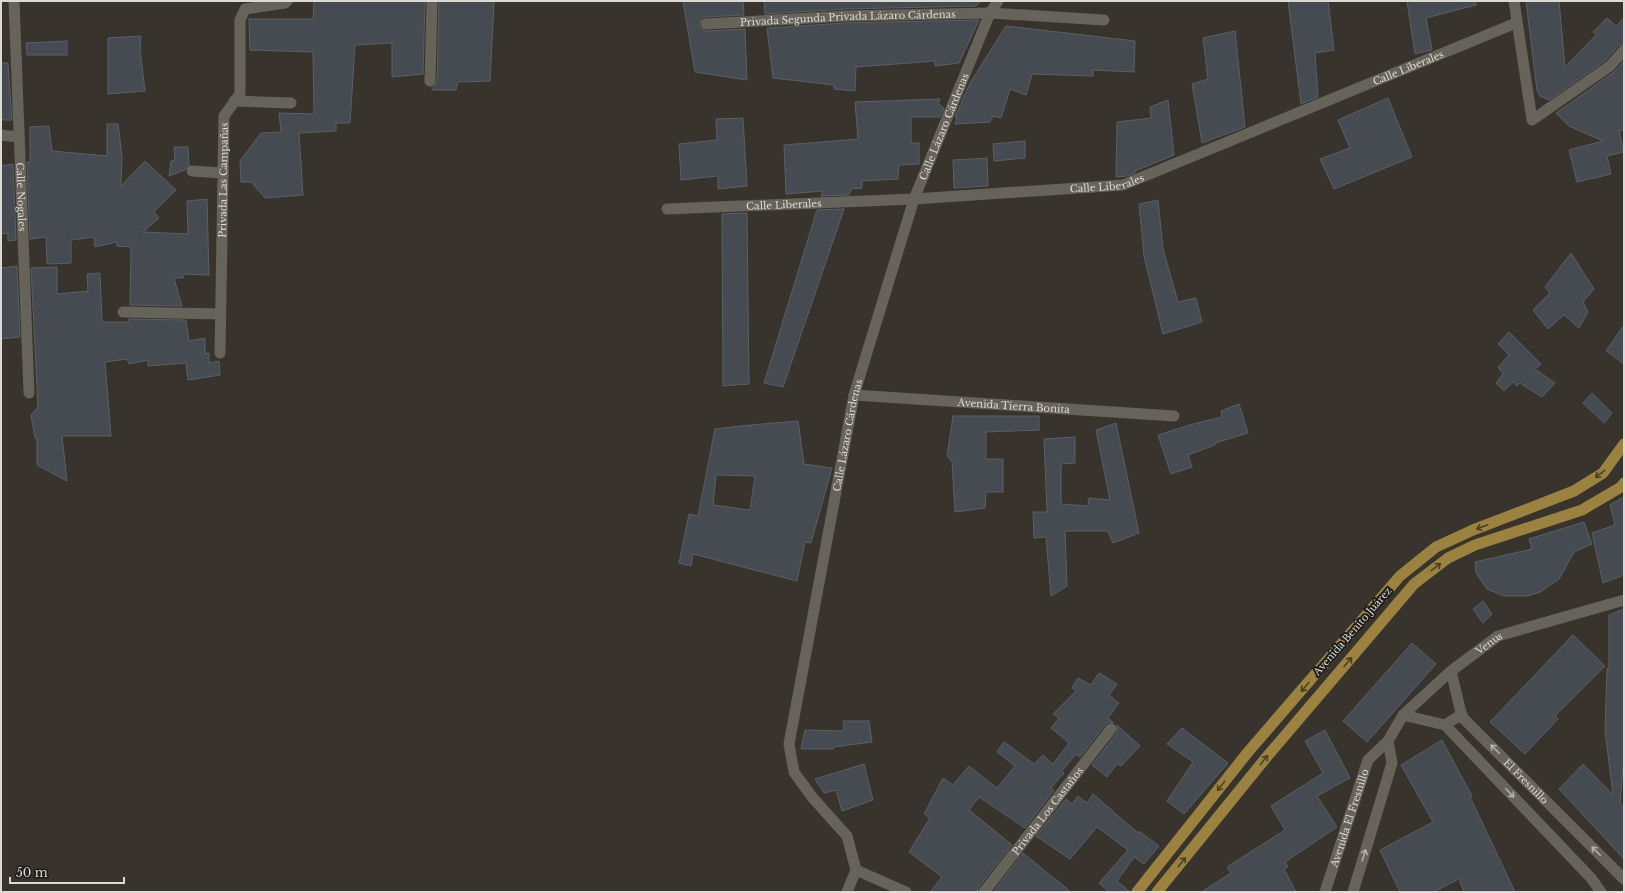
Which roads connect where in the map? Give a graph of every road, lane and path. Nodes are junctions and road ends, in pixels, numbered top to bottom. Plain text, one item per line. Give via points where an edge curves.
1 (14, 1) edge
2 (287, 1) edge
3 (432, 1) edge
4 (998, 1) edge
5 (1514, 1) edge
6 (990, 14) junction
7 (1104, 20) dead end
8 (706, 24) dead end
9 (1516, 24) junction
10 (1624, 50) edge
11 (430, 81) dead end
12 (234, 101) junction
13 (291, 103) dead end
14 (1, 136) edge
15 (18, 137) junction
16 (192, 171) dead end
17 (223, 173) junction
18 (914, 199) junction
19 (667, 209) dead end
20 (123, 312) dead end
21 (220, 314) junction
22 (220, 353) dead end
23 (29, 393) dead end
24 (854, 395) junction
25 (1174, 416) dead end
26 (1624, 444) edge
27 (1624, 483) edge
28 (1624, 600) edge
29 (1451, 671) junction
30 (1462, 714) junction
31 (1403, 715) junction
32 (1445, 725) junction
33 (1111, 729) dead end
34 (1388, 741) junction
35 (856, 870) junction
36 (1624, 879) edge
37 (847, 892) edge
38 (906, 892) edge
39 (984, 892) edge
40 (1137, 892) edge
41 (1157, 892) edge
42 (1325, 892) edge
43 (1353, 892) edge
44 (1600, 892) edge

1 - 15 street, Calle Nogales
2 - 12 street, Privada Las Campañas via 245,8 240,20 240,94
3 - 11 street
4 - 6 street, Calle Lázaro Cárdenas
5 - 9 street
6 - 7 street, Privada Segunda Privada Lázaro Cárdenas
6 - 8 street, Privada Segunda Privada Lázaro Cárdenas via 846,16
6 - 18 street, Calle Lázaro Cárdenas
9 - 10 street via 1532,120 1610,66
9 - 18 street, Calle Liberales via 1123,185
12 - 13 street
12 - 17 street, Privada Las Campañas via 224,116
14 - 15 street
15 - 23 street, Calle Nogales
16 - 17 street
17 - 21 street, Privada Las Campañas
18 - 19 street, Calle Liberales
18 - 24 street, Calle Lázaro Cárdenas
20 - 21 street
21 - 22 street, Privada Las Campañas
24 - 25 street, Avenida Tierra Bonita
24 - 35 street, Calle Lázaro Cárdenas via 789,744 794,772 812,797 847,836
26 -> 40 main road, Avenida Benito Juárez via 1603,472 1574,491 1436,547 1400,576 1248,752
41 -> 27 main road, Avenida Benito Juárez via 1265,759 1414,584 1448,558 1475,545 1582,510
28 - 29 street, Venus via 1498,636
29 - 30 street, El Fresnillo
29 - 31 street, Venus
30 - 32 street
36 -> 30 street, El Fresnillo via 1462,717
31 - 32 street
31 - 34 street, Venus
32 -> 44 street, El Fresnillo via 1591,878
33 - 39 street, Privada Los Castaños
34 - 42 street, Avenida El Fresnillo via 1368,760
43 -> 34 street via 1392,763
35 - 37 street
35 - 38 street

